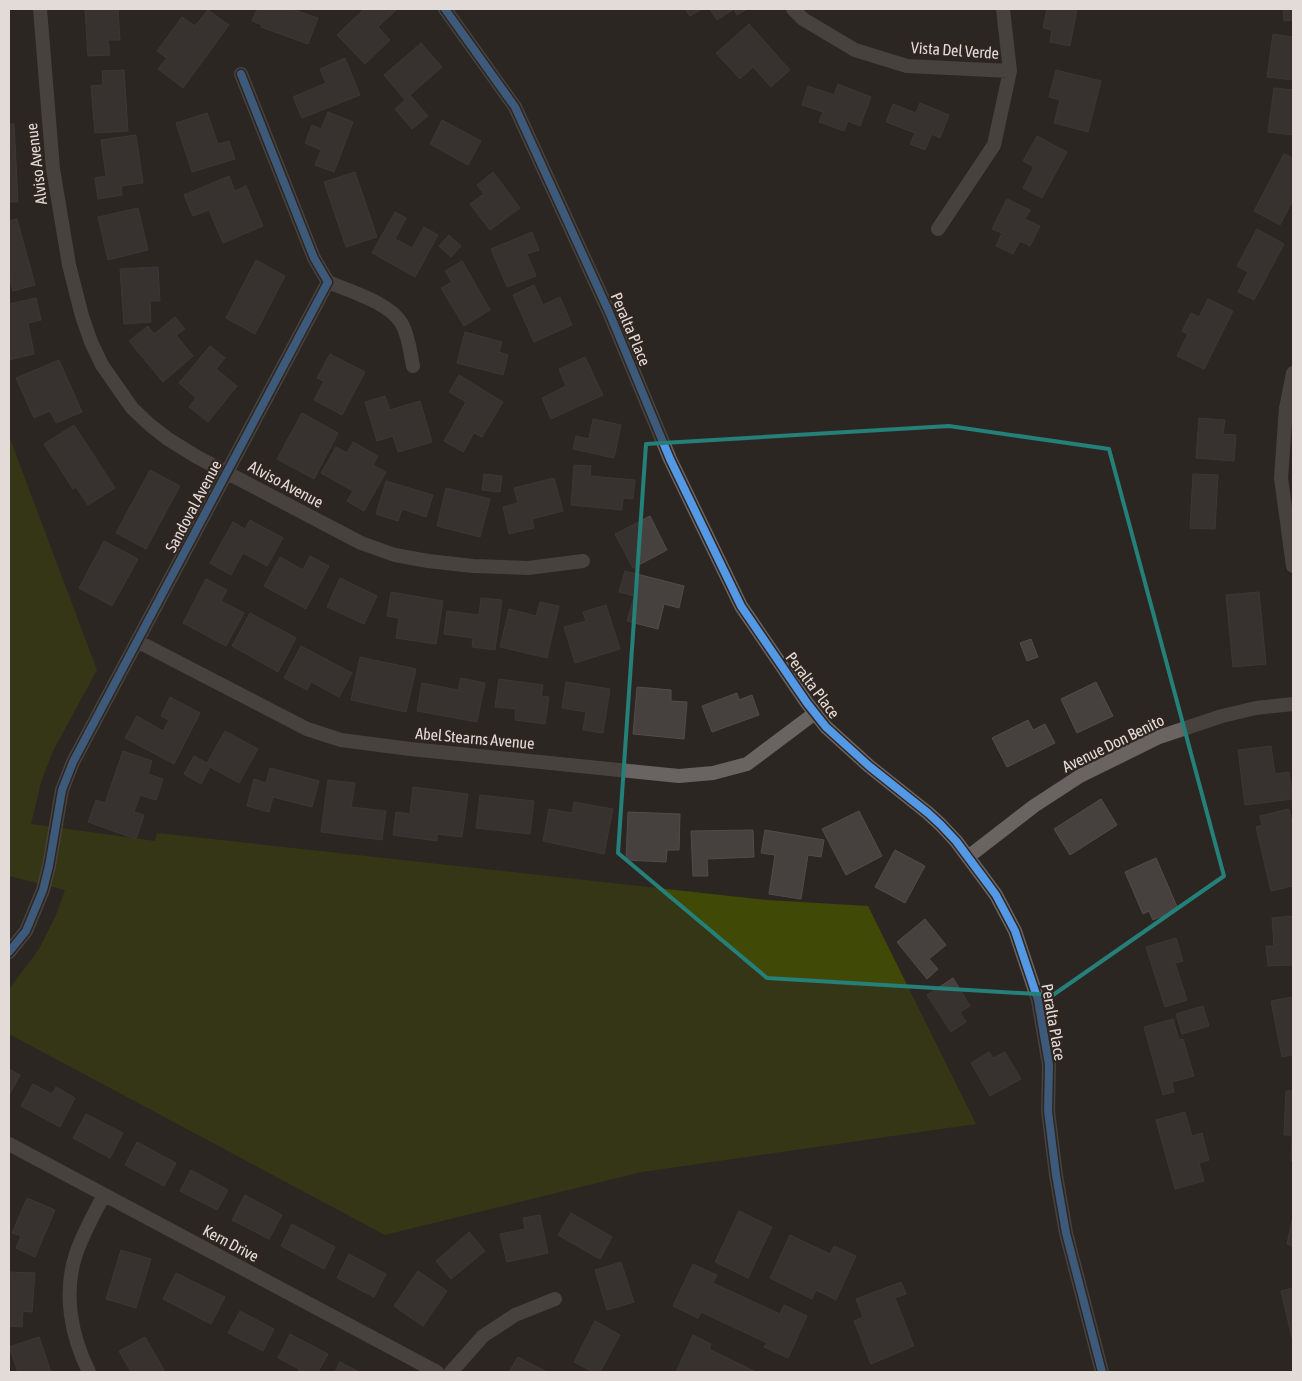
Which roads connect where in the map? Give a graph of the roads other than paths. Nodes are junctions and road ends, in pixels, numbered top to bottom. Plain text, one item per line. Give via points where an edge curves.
1 (40, 9) edge
2 (446, 9) edge
3 (793, 9) edge
4 (1003, 9) edge
5 (1010, 71) junction
6 (241, 74) dead end
7 (938, 229) dead end
8 (328, 282) junction
9 (413, 366) dead end
10 (1293, 372) edge
11 (227, 473) junction
12 (583, 561) dead end
13 (1293, 566) edge
14 (137, 641) junction
15 (1293, 704) edge
16 (815, 713) junction
17 (968, 857) junction
18 (9, 952) edge
19 (9, 1144) edge
20 (104, 1195) junction
21 (555, 1300) dead end
22 (89, 1372) edge
23 (437, 1372) edge
24 (451, 1372) edge
25 (1102, 1372) edge

1 - 11 street, Alviso Avenue via 53,169 60,215 82,316 91,342 102,365 132,408 168,439
2 - 16 street, Peralta Place via 515,107 610,312 670,459 741,606
3 - 5 street, Vista Del Verde via 803,19 855,50 907,66
4 - 5 street
5 - 7 street via 994,145
6 - 8 street via 314,258
8 - 9 street via 392,312 402,323
8 - 11 street, Sandoval Avenue
10 - 13 street via 1286,408 1281,478
11 - 12 street, Alviso Avenue via 360,543 395,555 473,566 528,568
11 - 14 street, Sandoval Avenue
14 - 16 street, Abel Stearns Avenue via 307,728 341,740 410,750 679,776 713,773 747,764
14 - 18 street, Sandoval Avenue via 72,762 62,790 44,890 26,931
15 - 17 street, Avenue Don Benito via 1222,716 1159,737 1080,776 1034,806
16 - 17 street, Peralta Place via 869,766 928,813
17 - 25 street, Peralta Place via 996,895 1015,930 1038,1000 1049,1065 1048,1111 1066,1233
19 - 20 street, Kern Drive
20 - 22 street via 76,1255 70,1285 70,1317
20 - 23 street, Kern Drive
21 - 24 street via 515,1315 483,1336

